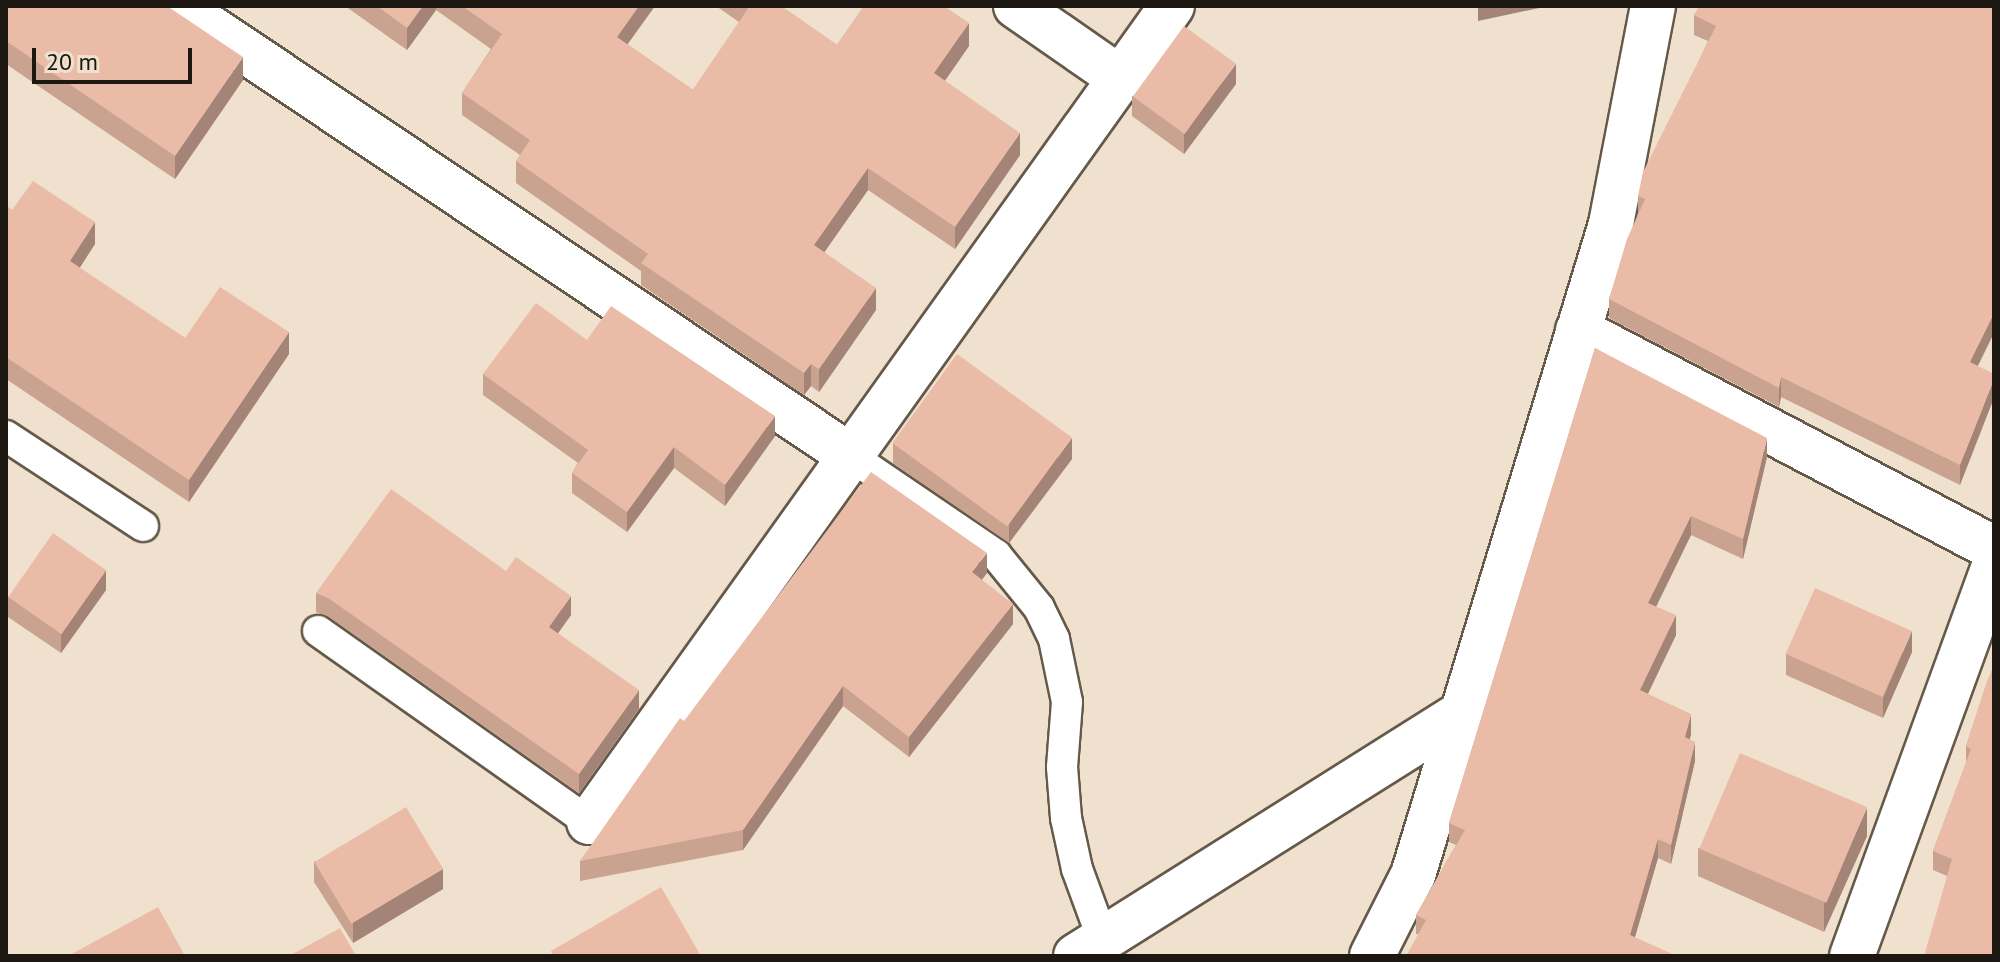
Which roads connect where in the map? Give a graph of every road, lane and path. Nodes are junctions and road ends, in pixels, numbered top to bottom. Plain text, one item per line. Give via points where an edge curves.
1 (178, 6) edge
2 (1016, 6) edge
3 (1172, 6) edge
4 (1653, 6) edge
5 (1120, 78) junction
6 (1578, 330) junction
7 (6, 436) edge
8 (852, 457) junction
9 (143, 526) dead end
10 (1994, 548) edge
11 (1994, 565) edge
12 (318, 631) dead end
13 (1460, 714) junction
14 (589, 822) joint
15 (1090, 948) edge
16 (1372, 956) edge
17 (1852, 956) edge

1 - 8 street
2 - 5 street
3 - 5 street
4 - 6 street via 1611,224
5 - 8 street
6 - 10 street
6 - 13 street
7 - 9 lane
8 - 14 street
8 - 15 lane via 996,555 1039,608 1054,639 1067,702 1062,767 1066,818
11 - 17 street
12 - 14 lane
13 - 15 street
13 - 16 street via 1413,875

